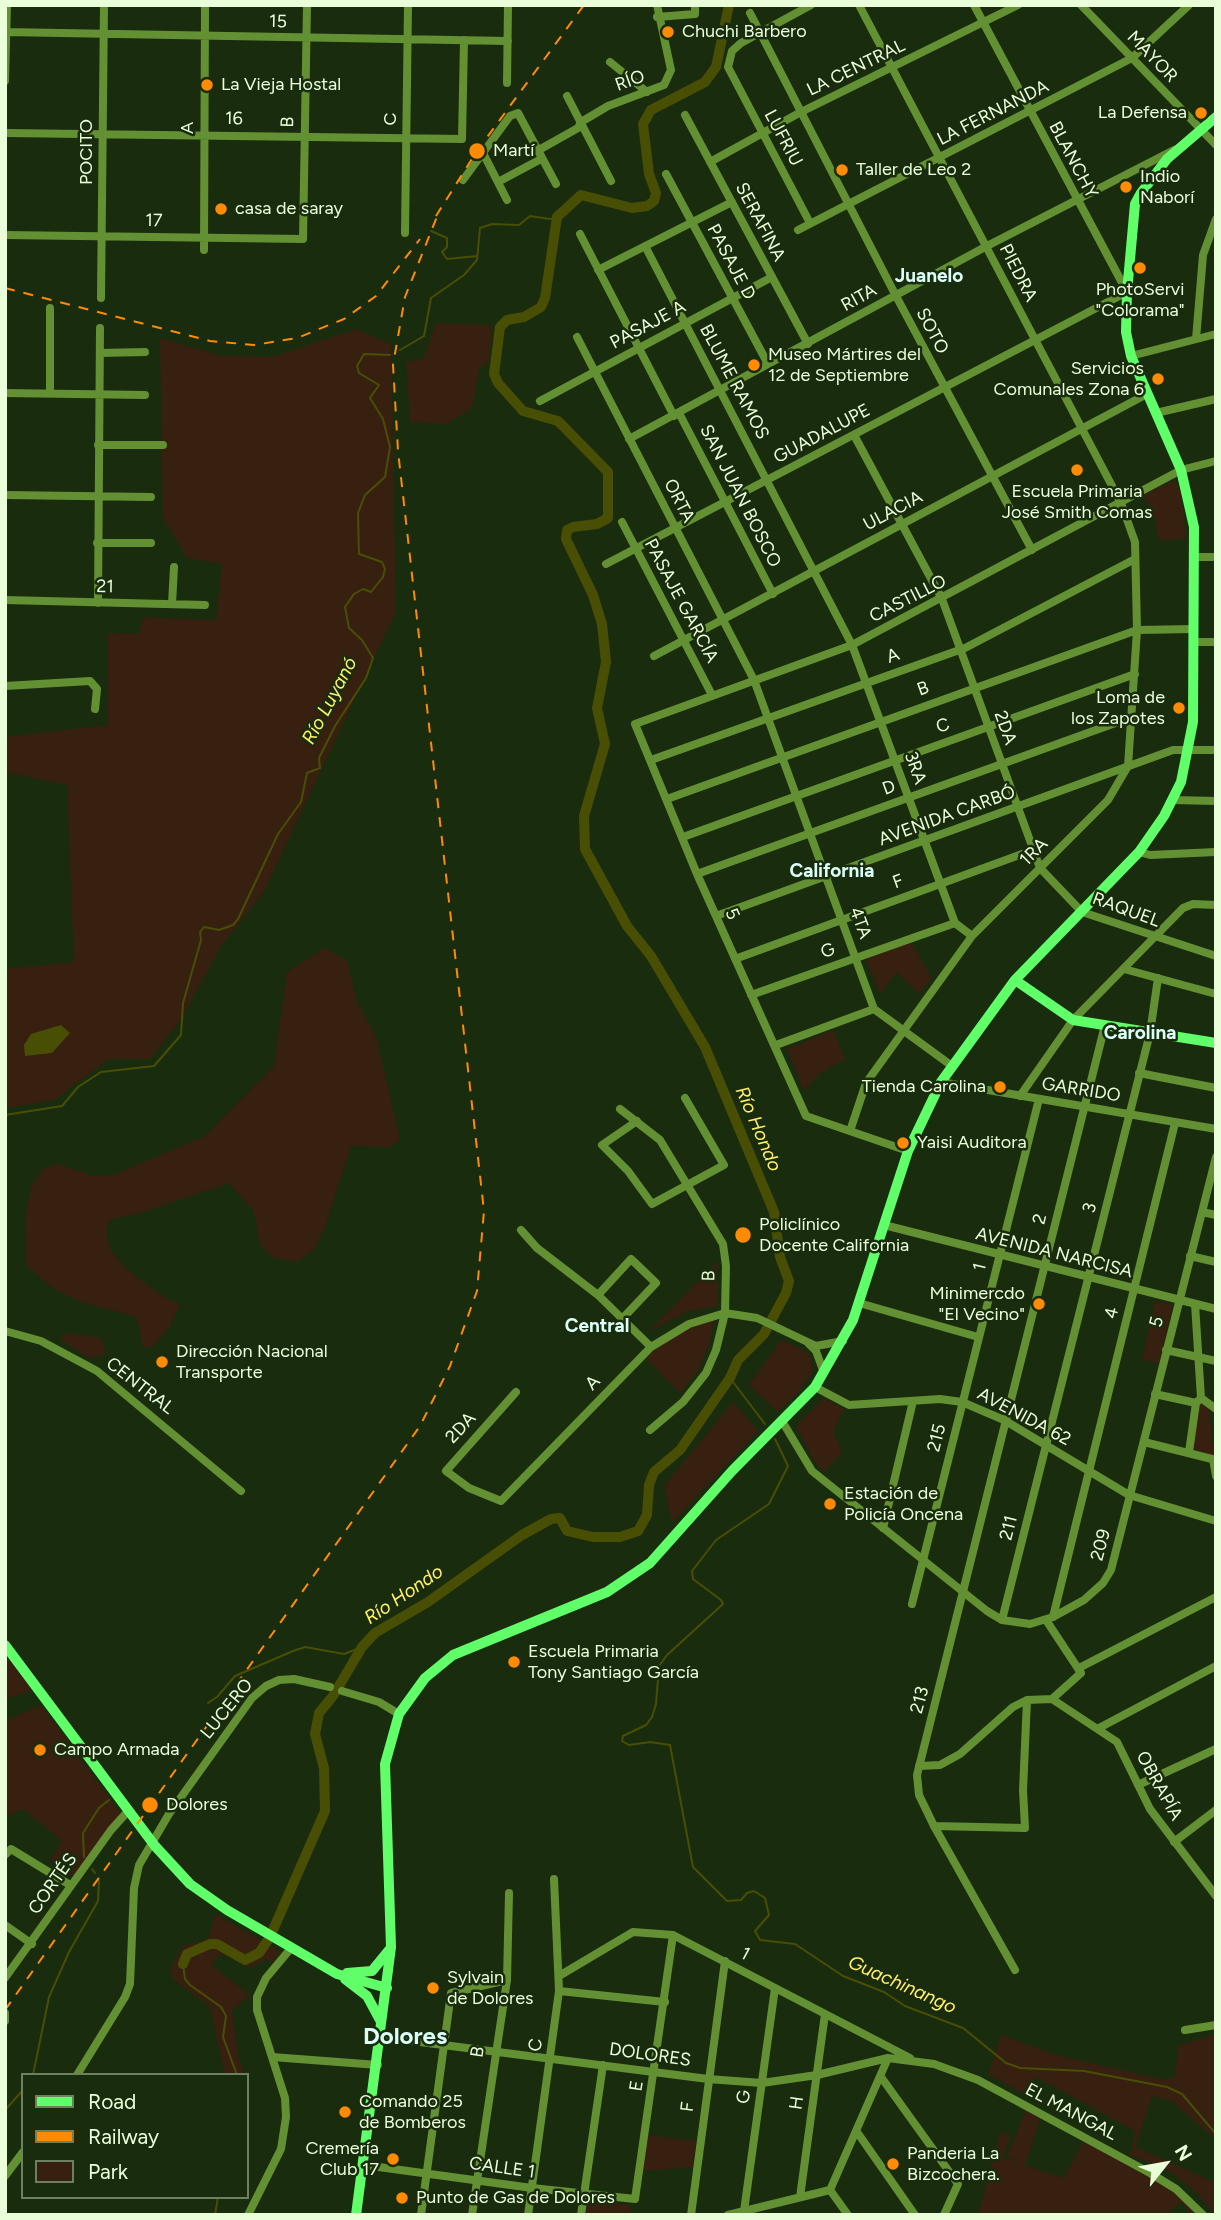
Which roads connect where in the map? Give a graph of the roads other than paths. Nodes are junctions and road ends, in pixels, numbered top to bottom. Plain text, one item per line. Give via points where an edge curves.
1 (7, 5) edge
2 (104, 5) edge
3 (205, 5) edge
4 (307, 5) edge
5 (408, 5) edge
6 (508, 5) edge
7 (657, 5) edge
8 (695, 5) edge
9 (811, 5) edge
10 (859, 5) edge
11 (974, 5) edge
12 (1018, 5) edge
13 (1081, 5) edge
14 (1189, 5) edge
15 (750, 13) dead end
16 (657, 17) junction
17 (982, 22) junction
18 (6, 32) edge
19 (760, 32) junction
20 (104, 33) junction
21 (205, 37) junction
22 (307, 38) junction
23 (407, 39) junction
24 (464, 40) junction
25 (508, 41) junction
26 (1132, 58) junction
27 (610, 62) dead end
28 (892, 68) junction
29 (5, 81) edge
30 (507, 83) dead end
31 (647, 92) junction
32 (567, 96) dead end
33 (1029, 111) junction
34 (801, 112) junction
35 (685, 115) dead end
36 (1216, 117) edge
37 (581, 122) junction
38 (1201, 130) junction
39 (5, 133) edge
40 (102, 134) junction
41 (204, 134) junction
42 (763, 134) junction
43 (304, 136) junction
44 (407, 140) junction
45 (1216, 145) edge
46 (1180, 147) junction
47 (483, 153) junction
48 (539, 155) junction
49 (940, 158) junction
50 (710, 162) junction
51 (666, 174) dead end
52 (463, 180) dead end
53 (611, 181) dead end
54 (498, 182) junction
55 (556, 184) dead end
56 (1075, 199) junction
57 (507, 200) dead end
58 (732, 202) junction
59 (849, 204) junction
60 (1216, 219) edge
61 (692, 223) junction
62 (810, 223) junction
63 (798, 230) dead end
64 (405, 233) dead end
65 (580, 234) dead end
66 (5, 235) edge
67 (102, 236) junction
68 (204, 237) junction
69 (303, 239) joint
70 (645, 246) junction
71 (987, 246) junction
72 (204, 250) dead end
73 (598, 270) junction
74 (772, 277) junction
75 (1127, 292) junction
76 (896, 296) junction
77 (100, 298) dead end
78 (733, 298) junction
79 (50, 308) dead end
80 (685, 323) junction
81 (100, 328) dead end
82 (1216, 334) edge
83 (577, 337) dead end
84 (1034, 339) junction
85 (1196, 339) junction
86 (808, 344) junction
87 (638, 348) junction
88 (145, 352) dead end
89 (100, 353) junction
90 (1131, 356) junction
91 (768, 364) junction
92 (594, 372) junction
93 (944, 387) junction
94 (720, 391) junction
95 (5, 393) edge
96 (50, 393) junction
97 (98, 394) junction
98 (1147, 394) junction
99 (145, 395) dead end
100 (1216, 399) edge
101 (540, 401) dead end
102 (1156, 413) junction
103 (676, 414) junction
104 (1081, 430) junction
105 (854, 435) junction
106 (629, 439) junction
107 (98, 445) junction
108 (163, 445) dead end
109 (1216, 461) edge
110 (1181, 470) junction
111 (992, 476) junction
112 (767, 480) junction
113 (5, 495) edge
114 (98, 495) junction
115 (151, 496) dead end
116 (726, 503) junction
117 (1121, 503) junction
118 (622, 522) dead end
119 (903, 523) junction
120 (675, 529) junction
121 (151, 542) dead end
122 (97, 543) junction
123 (636, 549) junction
124 (1032, 550) junction
125 (1195, 557) junction
126 (1216, 557) edge
127 (1135, 559) junction
128 (606, 565) dead end
129 (174, 567) dead end
130 (814, 571) junction
131 (773, 594) junction
132 (942, 599) junction
133 (5, 600) edge
134 (98, 603) junction
135 (172, 604) junction
136 (205, 605) dead end
137 (722, 620) junction
138 (1194, 629) junction
139 (1137, 630) junction
140 (684, 640) junction
141 (1195, 642) junction
142 (1216, 642) edge
143 (852, 645) junction
144 (960, 649) junction
145 (654, 656) dead end
146 (1135, 674) junction
147 (754, 680) junction
148 (866, 682) junction
149 (5, 686) edge
150 (973, 687) junction
151 (712, 695) junction
152 (95, 709) dead end
153 (1132, 717) junction
154 (768, 719) junction
155 (881, 722) junction
156 (635, 723) joint
157 (988, 727) junction
158 (1216, 750) edge
159 (1189, 751) junction
160 (783, 758) junction
161 (895, 759) junction
162 (651, 760) junction
163 (1002, 765) junction
164 (1128, 766) junction
165 (796, 796) junction
166 (909, 797) junction
167 (667, 799) junction
168 (1172, 800) junction
169 (1216, 801) edge
170 (1017, 806) junction
171 (810, 833) junction
172 (682, 837) junction
173 (925, 841) junction
174 (1033, 850) junction
175 (1139, 852) junction
176 (1216, 852) edge
177 (1040, 868) junction
178 (697, 874) junction
179 (826, 877) junction
180 (940, 884) junction
181 (1216, 905) edge
182 (1082, 912) junction
183 (716, 916) junction
184 (842, 920) junction
185 (955, 923) junction
186 (972, 936) junction
187 (1154, 938) junction
188 (1216, 956) edge
189 (856, 958) junction
190 (734, 959) junction
191 (1124, 969) junction
192 (1158, 978) junction
193 (1015, 980) junction
194 (1216, 994) edge
195 (751, 995) junction
196 (874, 1009) junction
197 (1073, 1020) junction
198 (1105, 1025) junction
199 (903, 1031) junction
200 (1150, 1032) junction
201 (1216, 1043) edge
202 (776, 1045) junction
203 (952, 1066) junction
204 (1139, 1073) junction
205 (941, 1083) junction
206 (1216, 1088) edge
207 (1020, 1096) junction
208 (685, 1098) dead end
209 (1039, 1099) junction
210 (1084, 1106) junction
211 (620, 1109) dead end
212 (1129, 1114) junction
213 (637, 1121) junction
214 (1175, 1123) junction
215 (1216, 1129) edge
216 (850, 1131) junction
217 (908, 1151) junction
218 (1216, 1157) edge
219 (1214, 1169) edge
220 (688, 1186) junction
221 (1202, 1212) junction
222 (1216, 1215) edge
223 (884, 1225) junction
224 (521, 1230) dead end
225 (999, 1255) junction
226 (1190, 1256) junction
227 (1216, 1262) edge
228 (1045, 1267) junction
229 (1089, 1277) junction
230 (1134, 1290) junction
231 (598, 1295) junction
232 (1179, 1300) junction
233 (859, 1303) junction
234 (1195, 1304) junction
235 (1216, 1309) edge
236 (725, 1313) junction
237 (622, 1319) junction
238 (5, 1331) edge
239 (978, 1337) junction
240 (843, 1341) junction
241 (807, 1342) junction
242 (651, 1347) junction
243 (1166, 1350) junction
244 (1197, 1356) junction
245 (1216, 1361) edge
246 (824, 1374) junction
247 (816, 1387) junction
248 (516, 1392) dead end
249 (1155, 1394) junction
250 (1199, 1400) junction
251 (913, 1401) junction
252 (962, 1402) junction
253 (1216, 1409) edge
254 (1004, 1420) junction
255 (780, 1424) junction
256 (650, 1430) dead end
257 (1144, 1442) junction
258 (1046, 1445) junction
259 (1189, 1452) junction
260 (1214, 1460) edge
261 (1088, 1470) junction
262 (1216, 1476) edge
263 (241, 1491) dead end
264 (1129, 1495) junction
265 (501, 1501) joint
266 (1216, 1521) edge
267 (883, 1528) junction
268 (923, 1561) junction
269 (961, 1590) junction
270 (1216, 1597) edge
271 (912, 1604) dead end
272 (1002, 1619) junction
273 (1049, 1619) junction
274 (6, 1647) edge
275 (1216, 1666) edge
276 (1080, 1670) junction
277 (330, 1687) dead end
278 (342, 1691) dead end
279 (1052, 1699) junction
280 (1027, 1700) junction
281 (399, 1714) junction
282 (1099, 1728) junction
283 (1216, 1749) edge
284 (919, 1766) junction
285 (1138, 1785) junction
286 (129, 1810) junction
287 (1216, 1810) edge
288 (934, 1826) junction
289 (151, 1841) junction
290 (1174, 1842) junction
291 (8, 1852) edge
292 (554, 1879) dead end
293 (70, 1885) junction
294 (509, 1893) dead end
295 (1216, 1896) edge
296 (5, 1925) edge
297 (673, 1936) junction
298 (32, 1944) junction
299 (287, 1945) junction
300 (391, 1947) junction
301 (724, 1961) junction
302 (1015, 1970) dead end
303 (337, 1974) junction
304 (559, 1976) junction
305 (5, 1978) edge
306 (507, 1980) junction
307 (387, 1988) junction
308 (775, 1988) junction
309 (559, 1991) junction
310 (665, 2002) junction
311 (5, 2013) edge
312 (825, 2014) junction
313 (5, 2021) edge
314 (1216, 2025) edge
315 (1185, 2030) dead end
316 (382, 2031) junction
317 (444, 2045) junction
318 (494, 2050) junction
319 (272, 2057) junction
320 (888, 2058) junction
321 (550, 2059) junction
322 (913, 2060) junction
323 (378, 2065) junction
324 (603, 2065) junction
325 (655, 2072) junction
326 (78, 2073) edge
327 (817, 2075) junction
328 (881, 2077) junction
329 (708, 2079) junction
330 (762, 2083) junction
331 (857, 2132) junction
332 (21, 2155) edge
333 (364, 2165) junction
334 (427, 2174) junction
335 (5, 2176) edge
336 (476, 2179) junction
337 (531, 2188) junction
338 (830, 2190) junction
339 (584, 2194) junction
340 (800, 2197) junction
341 (635, 2199) joint
342 (744, 2211) junction
343 (248, 2215) edge
344 (356, 2215) edge
345 (421, 2215) edge
346 (472, 2215) edge
347 (528, 2215) edge
348 (582, 2215) edge
349 (691, 2215) edge
350 (728, 2215) edge
351 (848, 2215) edge
352 (915, 2215) edge
353 (944, 2215) edge
354 (1203, 2215) edge

1 - 18 street
2 - 20 street, POCITO
3 - 21 street, A
4 - 22 street, B
5 - 23 street, C
6 - 25 street
7 - 16 street, RÍO
8 - 16 street via 695,14
9 - 19 street
10 - 28 street, PIEDRA
11 - 17 street, BLANCHY
12 - 17 street, LA CENTRAL
13 - 26 street, MAYOR
14 - 26 street, LA FERNANDA
15 - 19 street, SOTO
16 - 31 street, RÍO via 671,70 664,85
17 - 28 street, LA CENTRAL
17 - 33 street, BLANCHY
18 - 20 street, 15
18 - 29 street
19 - 34 street, SOTO
19 - 42 street, LUFRIU via 732,51 728,67
20 - 21 street, 15
20 - 40 street, POCITO
21 - 22 street, 15
21 - 41 street, A
22 - 23 street, 15
22 - 43 street, B
23 - 24 street, 15
23 - 44 street, C
24 - 25 street, 15
24 - 44 street, 16 via 462,139
25 - 30 street
26 - 33 street, LA FERNANDA
26 - 38 street, MAYOR
27 - 31 street
28 - 34 street, LA CENTRAL
28 - 49 street, PIEDRA
31 - 37 street, RÍO
32 - 37 street
33 - 49 street, LA FERNANDA
33 - 56 street, BLANCHY
34 - 42 street, LA CENTRAL
34 - 59 street, SOTO
35 - 50 street, SERAFINA
36 - 38 main road
37 - 48 street, RÍO
37 - 53 street
38 - 45 street, MAYOR
38 - 46 main road
39 - 40 street, 16
40 - 41 street, 16
40 - 67 street, POCITO
41 - 43 street, 16
41 - 68 street, A
42 - 50 street, LA CENTRAL
42 - 62 street, LUFRIU
43 - 44 street, 16
43 - 69 street, B
44 - 64 street, C
46 - 56 street, RITA
46 - 75 main road via 1151,177 1135,204
47 - 48 street via 510,116 518,113
47 - 52 street
47 - 54 street
48 - 54 street, RÍO
48 - 55 street
49 - 59 street, LA FERNANDA
49 - 71 street, PIEDRA
50 - 58 street, SERAFINA
51 - 61 street, PASAJE D
54 - 57 street
56 - 71 street, RITA
56 - 75 street, BLANCHY
58 - 61 street
58 - 74 street, SERAFINA
59 - 62 street, LA FERNANDA
59 - 76 street, SOTO
60 - 85 street via 1203,255
61 - 70 street
61 - 78 street, PASAJE D
62 - 63 street, LA FERNANDA
65 - 73 street, SAN JUAN BOSCO
66 - 67 street, 17
67 - 68 street, 17
67 - 77 street, POCITO
68 - 69 street, 17
68 - 72 street, A
70 - 73 street
70 - 80 street, BLUME RAMOS
71 - 76 street, RITA
71 - 84 street, PIEDRA
73 - 87 street, SAN JUAN BOSCO
74 - 78 street, PASAJE A
74 - 86 street, SERAFINA
75 - 84 street, GUADALUPE
75 - 90 main road
76 - 86 street, RITA
76 - 93 street, SOTO
78 - 80 street, PASAJE A
78 - 91 street, PASAJE D
79 - 96 street
80 - 87 street, PASAJE A
80 - 94 street, BLUME RAMOS
81 - 89 street
82 - 85 street
83 - 92 street, ORTA
84 - 93 street, GUADALUPE
84 - 104 street, PIEDRA
85 - 90 street
86 - 91 street, RITA
87 - 92 street, PASAJE A
87 - 103 street, SAN JUAN BOSCO
88 - 89 street
89 - 97 street
90 - 98 main road
91 - 94 street, RITA
92 - 101 street, PASAJE A
92 - 106 street, ORTA
93 - 105 street, GUADALUPE
93 - 111 street, SOTO
94 - 103 street, RITA
94 - 112 street, BLUME RAMOS
95 - 96 street
96 - 97 street
97 - 99 street
97 - 107 street
98 - 102 main road
98 - 104 street, ULACIA
100 - 102 street
102 - 110 main road
103 - 106 street, RITA
103 - 116 street, SAN JUAN BOSCO
104 - 111 street, ULACIA
104 - 117 street, PIEDRA
105 - 112 street, GUADALUPE
105 - 119 street
106 - 120 street, ORTA
107 - 108 street
107 - 114 street
109 - 110 street, CASTILLO
110 - 117 street, CASTILLO
110 - 125 main road via 1191,503
111 - 119 street, ULACIA
111 - 124 street, SOTO
112 - 116 street, GUADALUPE
112 - 130 street, BLUME RAMOS
113 - 114 street
114 - 115 street
114 - 122 street
116 - 120 street, GUADALUPE
116 - 131 street, SAN JUAN BOSCO
117 - 124 street, CASTILLO
117 - 127 street, PIEDRA via 1135,542
118 - 123 street, PASAJE GARCÍA
119 - 130 street, ULACIA
119 - 132 street
120 - 123 street, GUADALUPE
120 - 137 street, ORTA
121 - 122 street
122 - 134 street
123 - 128 street, GUADALUPE
123 - 140 street, PASAJE GARCÍA
124 - 132 street, CASTILLO
125 - 126 street
125 - 138 main road
127 - 139 street, 1RA
127 - 144 street, A
129 - 135 street
130 - 131 street, ULACIA
130 - 143 street, BLUME RAMOS
131 - 137 street, ULACIA
132 - 143 street, CASTILLO
132 - 144 street, 2DA
133 - 134 street, 21
134 - 135 street, 21
135 - 136 street, 21
137 - 140 street, ULACIA
137 - 147 street, ORTA
138 - 139 street, B
138 - 141 main road
139 - 146 street, 1RA
139 - 150 street, B
140 - 145 street, ULACIA
140 - 151 street, PASAJE GARCÍA
141 - 142 street
141 - 159 main road
143 - 147 street, CASTILLO
143 - 148 street, 3RA
144 - 148 street, A
144 - 150 street, 2DA
146 - 153 street, 1RA
146 - 157 street, C
147 - 151 street, CASTILLO
147 - 154 street, 4TA
148 - 154 street, A
148 - 155 street, 3RA
149 - 152 street via 90,681 97,689
150 - 155 street, B
150 - 157 street, 2DA
151 - 156 street, CASTILLO
153 - 163 street, D
153 - 164 street, 1RA
154 - 160 street, 4TA
154 - 162 street, A
155 - 160 street, B
155 - 161 street, 3RA
156 - 162 street, 5
157 - 161 street, C
157 - 163 street, 2DA
158 - 159 street, AVENIDA CARBÓ
159 - 164 street, AVENIDA CARBÓ via 1173,750
159 - 168 main road
160 - 165 street, 4TA
160 - 167 street, B
161 - 165 street, C
161 - 166 street, 3RA
162 - 167 street, 5
163 - 166 street, D
163 - 170 street, 2DA
164 - 170 street, AVENIDA CARBÓ
164 - 177 street, 1RA via 1108,800
165 - 171 street, 4TA
165 - 172 street, C
166 - 171 street, D
166 - 173 street, 3RA
167 - 172 street, 5
168 - 169 street
168 - 175 main road
170 - 173 street, AVENIDA CARBÓ
170 - 174 street, 2DA
171 - 178 street, D
171 - 179 street, 4TA
172 - 178 street, 5
173 - 179 street, AVENIDA CARBÓ
173 - 180 street, 3RA
174 - 177 street, 2DA
174 - 180 street, F
175 - 176 street
175 - 182 main road
177 - 182 street, RAQUEL
177 - 186 street, 1RA
178 - 183 street, 5
179 - 183 street, AVENIDA CARBÓ
179 - 184 street, 4TA
180 - 184 street, F
180 - 185 street, 3RA
181 - 187 street via 1183,908
182 - 187 street, RAQUEL
182 - 193 main road
183 - 190 street, 5
184 - 189 street, 4TA
184 - 190 street, F
185 - 186 street
185 - 189 street, G
186 - 199 street, 1RA
187 - 188 street, RAQUEL
187 - 191 street
189 - 195 street, G
189 - 196 street, 4TA
190 - 195 street, 5
191 - 192 street
191 - 197 street
192 - 194 street
192 - 200 street, 3
193 - 197 main road
193 - 203 main road
195 - 202 street, 5
196 - 199 street
196 - 202 street
197 - 198 main road
197 - 207 street
198 - 200 main road
198 - 210 street, 2
199 - 203 street
199 - 216 street, 1RA via 866,1083
200 - 201 main road
200 - 204 street, 3
202 - 216 street, 5 via 806,1116
203 - 205 main road
204 - 206 street
204 - 212 street, 3
205 - 207 street, GARRIDO
205 - 217 main road
207 - 209 street, GARRIDO
208 - 220 street via 724,1162
209 - 210 street, GARRIDO
209 - 225 street, 1
210 - 212 street, GARRIDO
210 - 228 street, 2
211 - 213 street, B
212 - 214 street, GARRIDO
212 - 229 street, 3
213 - 220 street, B via 660,1140
213 - 220 street via 603,1145 652,1204
214 - 215 street, GARRIDO
214 - 230 street, 4
216 - 217 street
217 - 223 main road
218 - 219 street, 5
219 - 221 street, 5
220 - 236 street, B via 723,1244
221 - 222 street
221 - 226 street, 5
223 - 225 street, AVENIDA NARCISA
223 - 233 main road
224 - 231 street
225 - 228 street, AVENIDA NARCISA
225 - 239 street, 1
226 - 227 street
226 - 232 street, 5
228 - 229 street, AVENIDA NARCISA
228 - 254 street, 2
229 - 230 street, AVENIDA NARCISA
229 - 258 street, 3
230 - 232 street, AVENIDA NARCISA
230 - 261 street, 4
231 - 237 street
231 - 237 street via 631,1259 656,1283
232 - 234 street, AVENIDA NARCISA
232 - 243 street, 5
233 - 239 street
233 - 240 main road
234 - 235 street, AVENIDA NARCISA
234 - 244 street
236 - 241 street via 762,1321
236 - 242 street, A via 689,1324
236 - 256 street, B via 706,1373 683,1402
237 - 242 street
238 - 263 street, CENTRAL via 41,1341 97,1371
239 - 252 street, 1
240 - 241 street via 816,1346
240 - 246 main road
241 - 246 street via 816,1351
242 - 265 street, A
243 - 244 street
243 - 249 street, 5
244 - 245 street
244 - 250 street
246 - 247 main road
247 - 251 street, AVENIDA 62 via 849,1405
247 - 255 main road
248 - 265 street, 2DA via 446,1471 469,1488
249 - 250 street
249 - 257 street, 5
250 - 253 street
250 - 259 street
251 - 252 street, AVENIDA 62
251 - 267 street
252 - 254 street, AVENIDA 62
252 - 268 street, 215
254 - 258 street, AVENIDA 62
254 - 269 street, 213
255 - 267 street via 812,1471
255 - 281 main road via 634,1575 607,1592 453,1655 425,1678
257 - 259 street
257 - 264 street, 5
258 - 261 street, AVENIDA 62
258 - 272 street, 211
259 - 260 street
260 - 262 street
261 - 264 street, AVENIDA 62
261 - 273 street, 4
264 - 266 street
264 - 273 street, 209 via 1111,1570 1103,1583 1084,1600
267 - 268 street
268 - 269 street
268 - 271 street, 215
269 - 272 street
269 - 284 street, 213
270 - 276 street
272 - 273 street via 1024,1624
273 - 276 street
274 - 286 main road
275 - 282 street
276 - 279 street
277 - 289 street, LUCERO via 294,1679 266,1686
278 - 281 street via 379,1702
279 - 280 street
279 - 282 street, OBRAPÍA
280 - 284 street via 960,1754 940,1765
280 - 288 street via 1026,1828
281 - 300 main road via 385,1764
282 - 285 street, OBRAPÍA via 1117,1742
283 - 285 street
284 - 288 street, 213 via 919,1795
285 - 290 street, OBRAPÍA
286 - 289 main road
286 - 293 street, CORTÉS
287 - 290 street
288 - 302 street, 213
289 - 299 main road via 174,1869 209,1899
289 - 326 street, LUCERO via 134,1888 130,1984
290 - 295 street, OBRAPÍA
291 - 293 street
292 - 304 street, C
293 - 298 street, CORTÉS
294 - 306 street, B
296 - 298 street
297 - 301 street, 1
297 - 304 street, 1 via 633,1932
297 - 310 street, E
298 - 305 street, CORTÉS
299 - 303 main road
299 - 319 street via 257,1997
300 - 303 main road via 372,1971
300 - 307 main road
301 - 308 street, 1
301 - 329 street, F
303 - 307 main road
303 - 316 main road via 367,1996
304 - 309 street, C
306 - 317 street via 451,1993
306 - 318 street, B
307 - 316 main road
308 - 312 street, 1
308 - 330 street, G
309 - 310 street
309 - 321 street, C
310 - 325 street, E
311 - 313 street
312 - 322 street, 1
312 - 327 street, H
314 - 315 street
316 - 317 street, DOLORES
316 - 323 main road
317 - 318 street, DOLORES
317 - 334 street
318 - 321 street, DOLORES
318 - 336 street, B
319 - 323 street
319 - 343 street via 285,2098 285,2133 282,2149
320 - 322 street, DOLORES
320 - 327 street, DOLORES
320 - 328 street
321 - 324 street, DOLORES
321 - 337 street, C
322 - 354 street, EL MANGAL via 978,2080 1099,2144 1177,2189
323 - 333 main road
324 - 325 street, DOLORES
324 - 339 street
325 - 329 street, DOLORES
325 - 341 street, E
327 - 330 street, DOLORES
327 - 340 street, H
328 - 331 street
328 - 353 street via 958,2184
329 - 330 street, DOLORES
329 - 349 street, F
330 - 342 street, G
331 - 338 street
331 - 352 street
332 - 335 street
333 - 334 street, CALLE 1
333 - 344 main road
334 - 336 street, CALLE 1
334 - 345 street
336 - 337 street, CALLE 1
336 - 346 street, B
337 - 339 street, CALLE 1
337 - 347 street, C
338 - 340 street
338 - 351 street
339 - 341 street, CALLE 1
339 - 348 street
340 - 342 street
342 - 350 street

